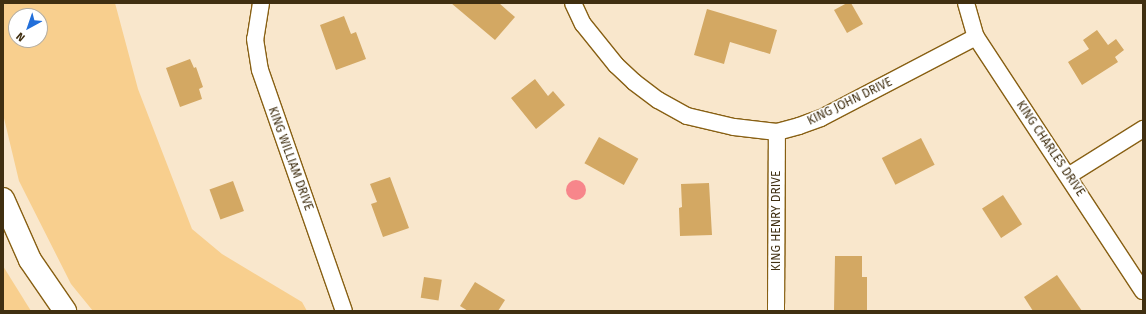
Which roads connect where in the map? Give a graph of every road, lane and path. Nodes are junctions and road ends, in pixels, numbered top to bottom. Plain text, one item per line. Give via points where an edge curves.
1 (261, 3) edge
2 (573, 3) edge
3 (966, 3) edge
4 (976, 37) junction
5 (1143, 129) edge
6 (777, 132) junction
7 (1068, 176) junction
8 (3, 198) edge
9 (1143, 291) edge
10 (65, 311) edge
11 (344, 311) edge
12 (776, 311) edge

1 - 11 street, KING WILLIAM DRIVE via 255,39 260,70
2 - 6 street, KING JOHN DRIVE via 583,24 616,65 658,100 687,116 734,127
3 - 4 street, KING CHARLES DRIVE
4 - 6 street, KING JOHN DRIVE via 821,118
4 - 7 street, KING CHARLES DRIVE
5 - 7 street
6 - 12 street, KING HENRY DRIVE
7 - 9 street, KING CHARLES DRIVE
8 - 10 street via 30,260

